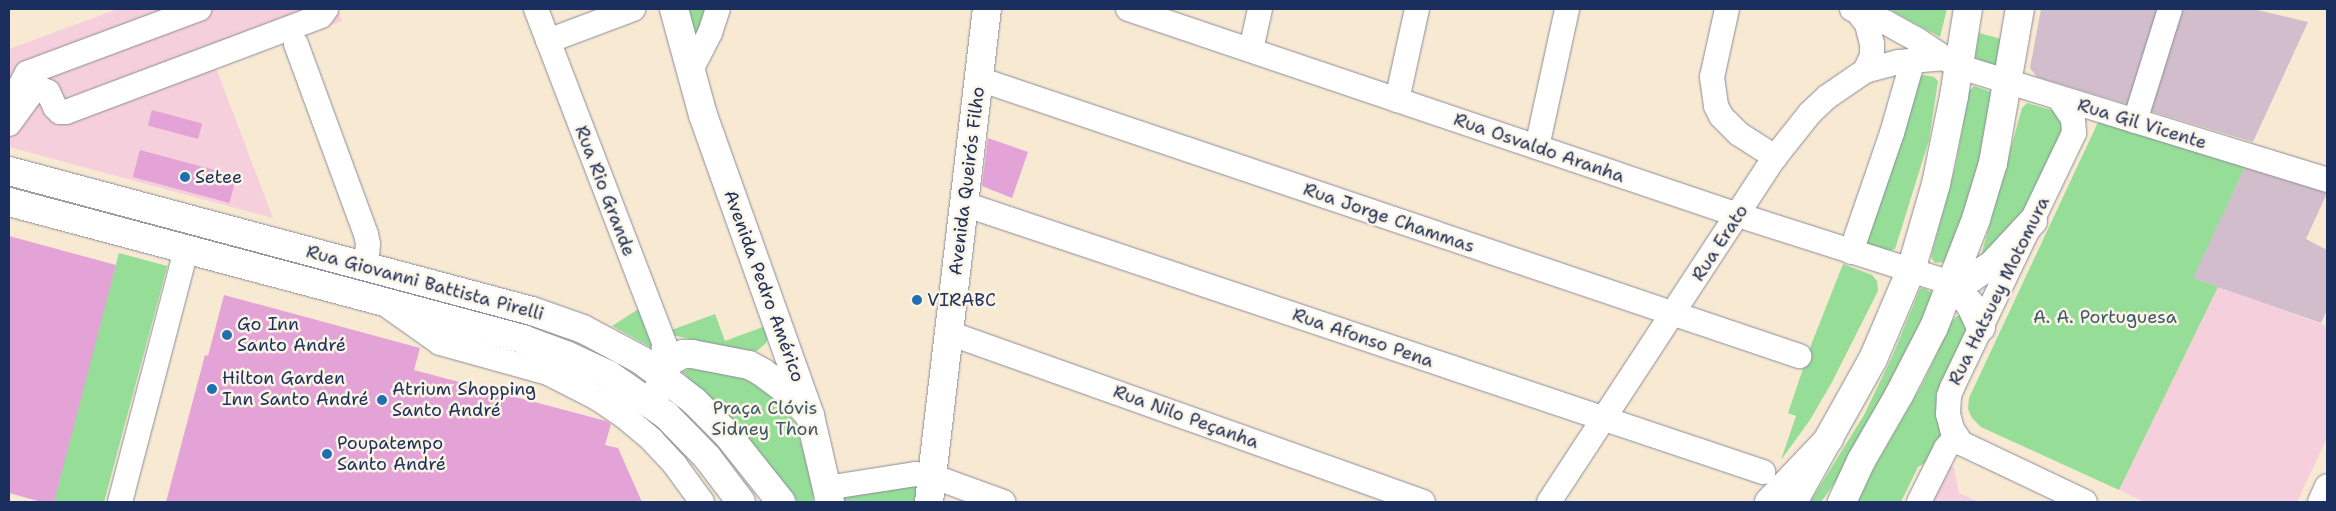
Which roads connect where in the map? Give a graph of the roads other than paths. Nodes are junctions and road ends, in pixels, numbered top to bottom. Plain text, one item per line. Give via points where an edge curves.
1 (199, 9) edge
2 (326, 9) edge
3 (536, 9) edge
4 (633, 9) edge
5 (674, 9) edge
6 (718, 9) edge
7 (987, 9) edge
8 (1128, 9) edge
9 (1260, 9) edge
10 (1417, 9) edge
11 (1567, 9) edge
12 (1727, 9) edge
13 (1968, 9) edge
14 (2020, 9) edge
15 (2170, 9) edge
16 (1854, 10) edge
17 (548, 42) junction
18 (296, 44) dead end
19 (1251, 50) junction
20 (1913, 60) junction
21 (1952, 62) junction
22 (1865, 71) junction
23 (690, 72) junction
24 (979, 78) junction
25 (2008, 82) junction
26 (2059, 98) junction
27 (1398, 100) junction
28 (9, 106) edge
29 (2135, 121) junction
30 (9, 124) edge
31 (1537, 147) junction
32 (1775, 157) junction
33 (9, 171) edge
34 (2327, 180) edge
35 (9, 202) edge
36 (964, 204) junction
37 (1738, 215) junction
38 (2033, 221) junction
39 (186, 250) junction
40 (1851, 252) junction
41 (366, 266) junction
42 (1911, 270) junction
43 (1951, 283) junction
44 (381, 302) junction
45 (1672, 315) junction
46 (777, 324) junction
47 (1981, 328) junction
48 (949, 333) junction
49 (1799, 356) dead end
50 (749, 365) junction
51 (662, 375) junction
52 (653, 404) junction
53 (810, 416) junction
54 (1604, 419) junction
55 (1956, 437) junction
56 (1829, 439) junction
57 (1861, 461) junction
58 (1763, 472) dead end
59 (2327, 486) edge
60 (931, 489) edge
61 (828, 495) edge
62 (120, 502) edge
63 (702, 502) edge
64 (740, 502) edge
65 (781, 502) edge
66 (1003, 502) edge
67 (1423, 502) edge
68 (1549, 502) edge
69 (1769, 502) edge
70 (1793, 502) edge
71 (1828, 502) edge
72 (1842, 502) edge
73 (1919, 502) edge
74 (2085, 502) edge
75 (2320, 502) edge

1 - 28 street via 27,73
2 - 30 street via 321,16 66,112 60,112 48,92 39,88 29,96
3 - 17 street, Rua Rio Grande
4 - 17 street
5 - 23 main road, Avenida Pedro Américo
6 - 23 street
7 - 24 main road, Avenida Queirós Filho
8 - 19 street, Rua Osvaldo Aranha
9 - 19 street
10 - 27 street
11 - 31 street
12 - 32 street via 1712,77 1716,106 1739,134
13 - 21 main road
14 - 25 main road
15 - 29 street
16 - 21 street via 1892,26
16 - 22 street via 1867,24 1872,44 1872,56
17 - 51 street, Rua Rio Grande via 664,343
18 - 41 street via 366,234
19 - 27 street, Rua Osvaldo Aranha
20 - 21 street, Rua Erato
20 - 22 street, Rua Erato
20 - 40 street via 1890,142
21 - 25 street, Rua Gil Vicente
21 - 42 main road via 1954,96 1936,184
22 - 32 street, Rua Erato via 1810,113
23 - 46 main road, Avenida Pedro Américo
24 - 36 main road, Avenida Queirós Filho
24 - 45 street, Rua Jorge Chammas
25 - 26 street, Rua Gil Vicente
25 - 43 main road via 1985,191
26 - 29 street, Rua Gil Vicente
26 - 38 street, Rua Hatsuey Motomura via 2073,120 2074,132
27 - 31 street, Rua Osvaldo Aranha
29 - 34 street, Rua Gil Vicente
31 - 37 street, Rua Osvaldo Aranha
32 - 37 street, Rua Erato
33 - 41 main road, Rua Giovanni Battista Pirelli
35 - 39 main road, Rua Giovanni Battista Pirelli
36 - 48 main road, Avenida Queirós Filho
36 - 54 street, Rua Afonso Pena
37 - 40 street, Rua Osvaldo Aranha
37 - 45 street, Rua Erato
38 - 43 main road via 1992,265 1971,278
38 - 47 street, Rua Hatsuey Motomura
39 - 44 main road, Rua Giovanni Battista Pirelli
39 - 62 street
40 - 42 street, Rua Osvaldo Aranha
41 - 51 main road, Rua Giovanni Battista Pirelli via 568,323 623,350
42 - 43 street, Rua Osvaldo Aranha
42 - 56 main road via 1873,359
43 - 47 main road via 1970,304
43 - 57 main road via 1915,366
44 - 52 main road, Rua Giovanni Battista Pirelli via 544,346 609,375
44 - 63 street via 440,343 548,373 597,398 652,440
45 - 49 street, Rua Jorge Chammas
45 - 54 street, Rua Erato
46 - 50 main road via 768,354
46 - 53 main road, Avenida Pedro Américo
47 - 55 street, Rua Hatsuey Motomura via 1949,396 1948,414
48 - 60 main road, Avenida Queirós Filho
48 - 67 street, Rua Nilo Peçanha
50 - 51 main road via 683,354 669,362
50 - 53 main road via 788,391
51 - 52 main road
51 - 65 main road, Rua Giovanni Battista Pirelli via 727,434
52 - 64 main road, Rua Giovanni Battista Pirelli via 692,440
53 - 61 main road, Avenida Pedro Américo
54 - 58 street, Rua Afonso Pena
54 - 68 street, Rua Erato
55 - 73 street via 1946,448
55 - 74 street via 1973,450
56 - 69 main road
56 - 70 main road
57 - 71 main road
57 - 72 main road
59 - 75 street
60 - 61 street via 915,474
60 - 66 street

